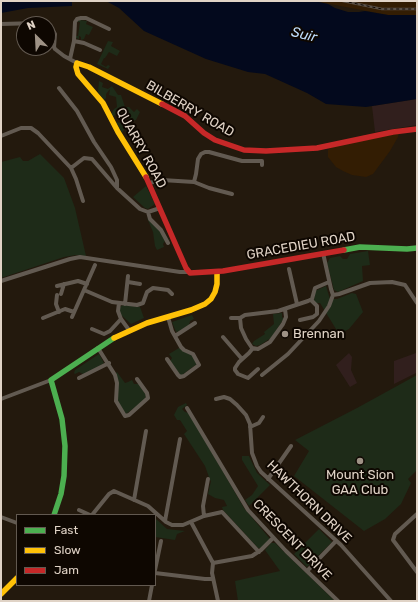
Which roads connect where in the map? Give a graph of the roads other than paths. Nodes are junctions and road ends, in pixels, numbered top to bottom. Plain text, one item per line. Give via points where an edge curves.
1 (1, 24) edge
2 (16, 24) edge
3 (109, 29) dead end
4 (74, 41) junction
5 (56, 49) edge
6 (100, 50) dead end
7 (70, 59) junction
8 (77, 63) junction
9 (59, 88) dead end
10 (417, 129) edge
11 (1, 136) edge
12 (262, 165) dead end
13 (71, 168) junction
14 (194, 182) junction
15 (149, 183) junction
16 (117, 188) junction
17 (232, 194) dead end
18 (82, 201) dead end
19 (160, 208) junction
20 (148, 212) junction
21 (168, 243) dead end
22 (417, 248) edge
23 (323, 254) junction
24 (96, 265) dead end
25 (290, 269) dead end
26 (189, 272) junction
27 (217, 272) junction
28 (128, 276) dead end
29 (1, 281) edge
30 (128, 282) junction
31 (329, 282) junction
32 (64, 284) junction
33 (87, 284) junction
34 (140, 284) dead end
35 (57, 286) dead end
36 (84, 290) junction
37 (172, 294) dead end
38 (333, 294) junction
39 (311, 300) junction
40 (119, 303) junction
41 (417, 303) edge
42 (125, 304) junction
43 (297, 304) junction
44 (285, 308) junction
45 (59, 312) junction
46 (168, 317) junction
47 (43, 318) dead end
48 (231, 318) dead end
49 (240, 318) junction
50 (121, 319) junction
51 (300, 320) dead end
52 (195, 323) dead end
53 (92, 329) dead end
54 (129, 330) junction
55 (175, 336) junction
56 (223, 337) dead end
57 (98, 348) junction
58 (253, 348) junction
59 (167, 359) dead end
60 (242, 359) junction
61 (109, 364) junction
62 (258, 369) dead end
63 (262, 376) dead end
64 (79, 378) dead end
65 (137, 379) dead end
66 (51, 380) junction
67 (1, 399) edge
68 (216, 399) dead end
69 (187, 408) dead end
70 (263, 417) dead end
71 (250, 427) junction
72 (146, 431) dead end
73 (180, 439) dead end
74 (291, 446) dead end
75 (208, 479) dead end
76 (268, 479) junction
77 (134, 500) junction
78 (78, 510) dead end
79 (54, 514) edge
80 (88, 514) edge
81 (92, 514) edge
82 (417, 514) edge
83 (204, 516) junction
84 (1, 517) edge
85 (165, 521) junction
86 (191, 522) junction
87 (16, 523) edge
88 (273, 538) junction
89 (161, 541) dead end
90 (336, 541) junction
91 (259, 552) junction
92 (212, 563) junction
93 (156, 566) edge
94 (309, 569) dead end
95 (156, 571) edge
96 (417, 572) edge
97 (16, 579) edge
98 (213, 579) junction
99 (152, 586) edge
100 (1, 594) edge
101 (149, 601) edge
102 (218, 601) edge
103 (338, 601) edge
104 (391, 601) edge

1 - 2 street
3 - 4 street via 86,18 79,18 75,22
4 - 6 street
4 - 7 street
5 - 7 street, BILBERRY ROAD
7 - 8 street, BILBERRY ROAD
8 - 10 street, BILBERRY ROAD via 186,116 215,140 244,150 317,148
8 - 15 street, QUARRY ROAD via 77,72 103,103
9 - 16 street via 77,111 111,167 117,180
11 - 13 street via 21,128 31,128
12 - 14 street via 262,161 242,161 205,152 198,159
13 - 16 street via 84,158 92,159
13 - 18 street
14 - 15 street via 162,180
14 - 17 street
15 - 19 street, QUARRY ROAD
16 - 20 street via 140,209
19 - 20 street
19 - 26 street, QUARRY ROAD
20 - 21 street via 150,219 161,230
22 - 23 street, GRACEDIEU ROAD via 365,247
23 - 27 street, GRACEDIEU ROAD
23 - 31 street
24 - 33 street
25 - 43 street
26 - 27 street, GRACEDIEU ROAD
26 - 29 street via 77,258
27 - 46 street via 216,288 209,301 195,309
28 - 30 street
30 - 34 street
30 - 42 street
31 - 38 street
31 - 39 street via 315,288
32 - 33 street via 80,281
32 - 35 street
32 - 45 street via 56,304
33 - 36 street
36 - 40 street
36 - 45 street via 73,314 67,309
37 - 42 street via 168,290 153,288 147,292 141,305
38 - 41 street via 338,295 370,282 392,282 405,286
38 - 63 street via 329,306 318,321 285,357
39 - 43 street
39 - 51 street via 318,307 317,314
40 - 42 street
40 - 50 street
43 - 44 street
44 - 49 street via 245,314
44 - 58 street via 285,320 272,340 261,348
45 - 47 street
46 - 54 street
46 - 55 street
48 - 49 street
49 - 58 street via 243,333
50 - 53 street via 107,333 102,334
50 - 54 street
52 - 55 street
54 - 57 street
55 - 59 street via 183,349 193,354 199,365 180,377
56 - 60 street
57 - 61 street
57 - 66 street
58 - 60 street
60 - 62 street via 234,370 237,374 248,378
61 - 64 street
61 - 65 street via 116,379 116,403 125,416 148,398
66 - 67 street
66 - 79 street via 62,419 65,446 63,483
68 - 71 street, HAWTHORN DRIVE via 228,398 237,405 247,417
69 - 88 street, CRESCENT DRIVE via 243,504
70 - 71 street via 259,423
71 - 76 street, HAWTHORN DRIVE via 254,460
72 - 77 street
73 - 85 street
74 - 76 street
75 - 83 street via 202,506
76 - 90 street, HAWTHORN DRIVE
77 - 81 street via 118,492 111,492
77 - 85 street via 150,507
78 - 80 street
82 - 96 street via 395,534 393,540
83 - 86 street
83 - 91 street via 224,513
84 - 87 street
85 - 86 street via 176,526
86 - 92 street
88 - 91 street
88 - 103 street, CRESCENT DRIVE
89 - 93 street
90 - 94 street
90 - 104 street, HAWTHORN DRIVE
91 - 92 street via 250,557
92 - 98 street
95 - 98 street
97 - 100 street
98 - 102 street
99 - 101 street

